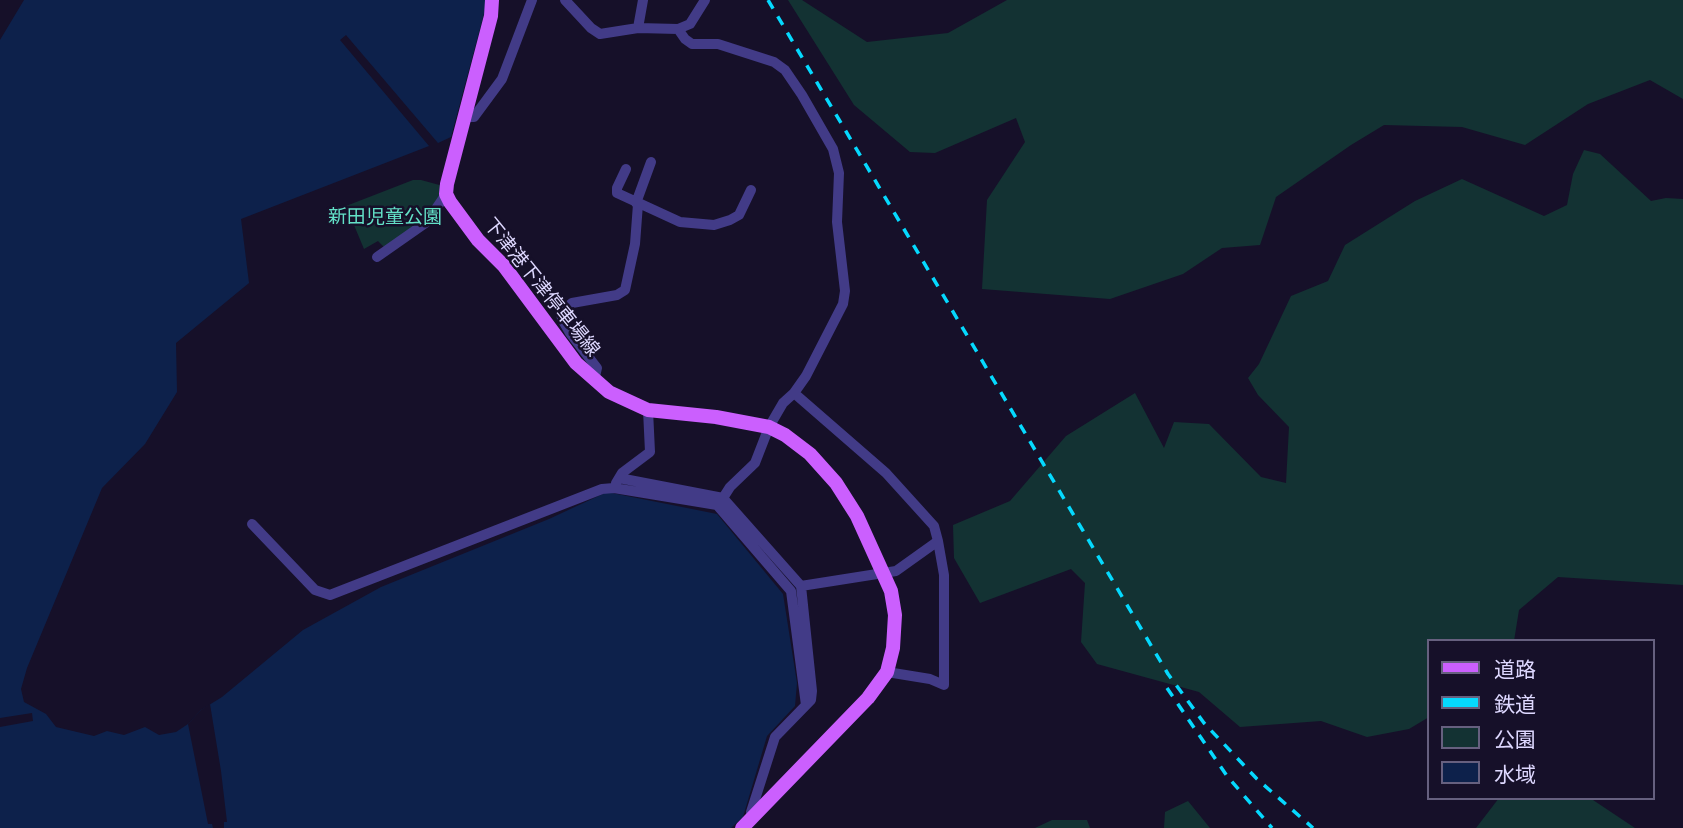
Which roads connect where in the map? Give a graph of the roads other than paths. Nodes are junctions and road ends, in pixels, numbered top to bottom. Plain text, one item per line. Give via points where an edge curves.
1 (492, 0) edge
2 (532, 0) edge
3 (565, 0) edge
4 (643, 0) edge
5 (705, 0) edge
6 (638, 29) junction
7 (678, 29) junction
8 (464, 117) junction
9 (651, 162) dead end
10 (626, 169) dead end
11 (751, 190) dead end
12 (446, 194) junction
13 (637, 204) junction
14 (377, 257) dead end
15 (594, 381) junction
16 (794, 393) junction
17 (648, 410) junction
18 (769, 427) junction
19 (617, 483) junction
20 (723, 498) junction
21 (252, 524) dead end
22 (938, 541) junction
23 (884, 572) junction
24 (801, 586) junction
25 (887, 672) junction
26 (806, 705) junction
27 (748, 823) edge

1 - 8 main road
2 - 8 street via 502,79 474,117
3 - 6 street via 600,34
4 - 6 street
5 - 7 street via 690,24
6 - 7 street
7 - 16 street via 692,44 718,44 785,70 833,149 839,173 843,304
8 - 12 main road
9 - 13 street
10 - 13 street via 616,192
11 - 13 street via 739,215 719,224 680,222
12 - 14 street via 427,222
12 - 15 main road, 下津港下津停車場線
13 - 15 street via 635,244 625,290 575,302 561,313 597,368
15 - 17 main road, 下津港下津停車場線
16 - 18 street
16 - 22 street via 886,474 934,526
17 - 18 main road, 下津港下津停車場線
17 - 19 street via 650,452 622,473
18 - 20 street via 755,463
18 - 23 main road, 下津港下津停車場線 via 810,454 836,483
19 - 20 street
19 - 21 street via 330,595 315,590
19 - 26 street via 717,505 791,591
20 - 24 street
22 - 23 street via 896,571
22 - 25 street via 944,575 944,684
23 - 24 street
23 - 25 main road, 下津港下津停車場線 via 894,615
24 - 26 street via 813,691
25 - 27 main road, 下津港下津停車場線 via 868,698
26 - 27 street via 775,737

